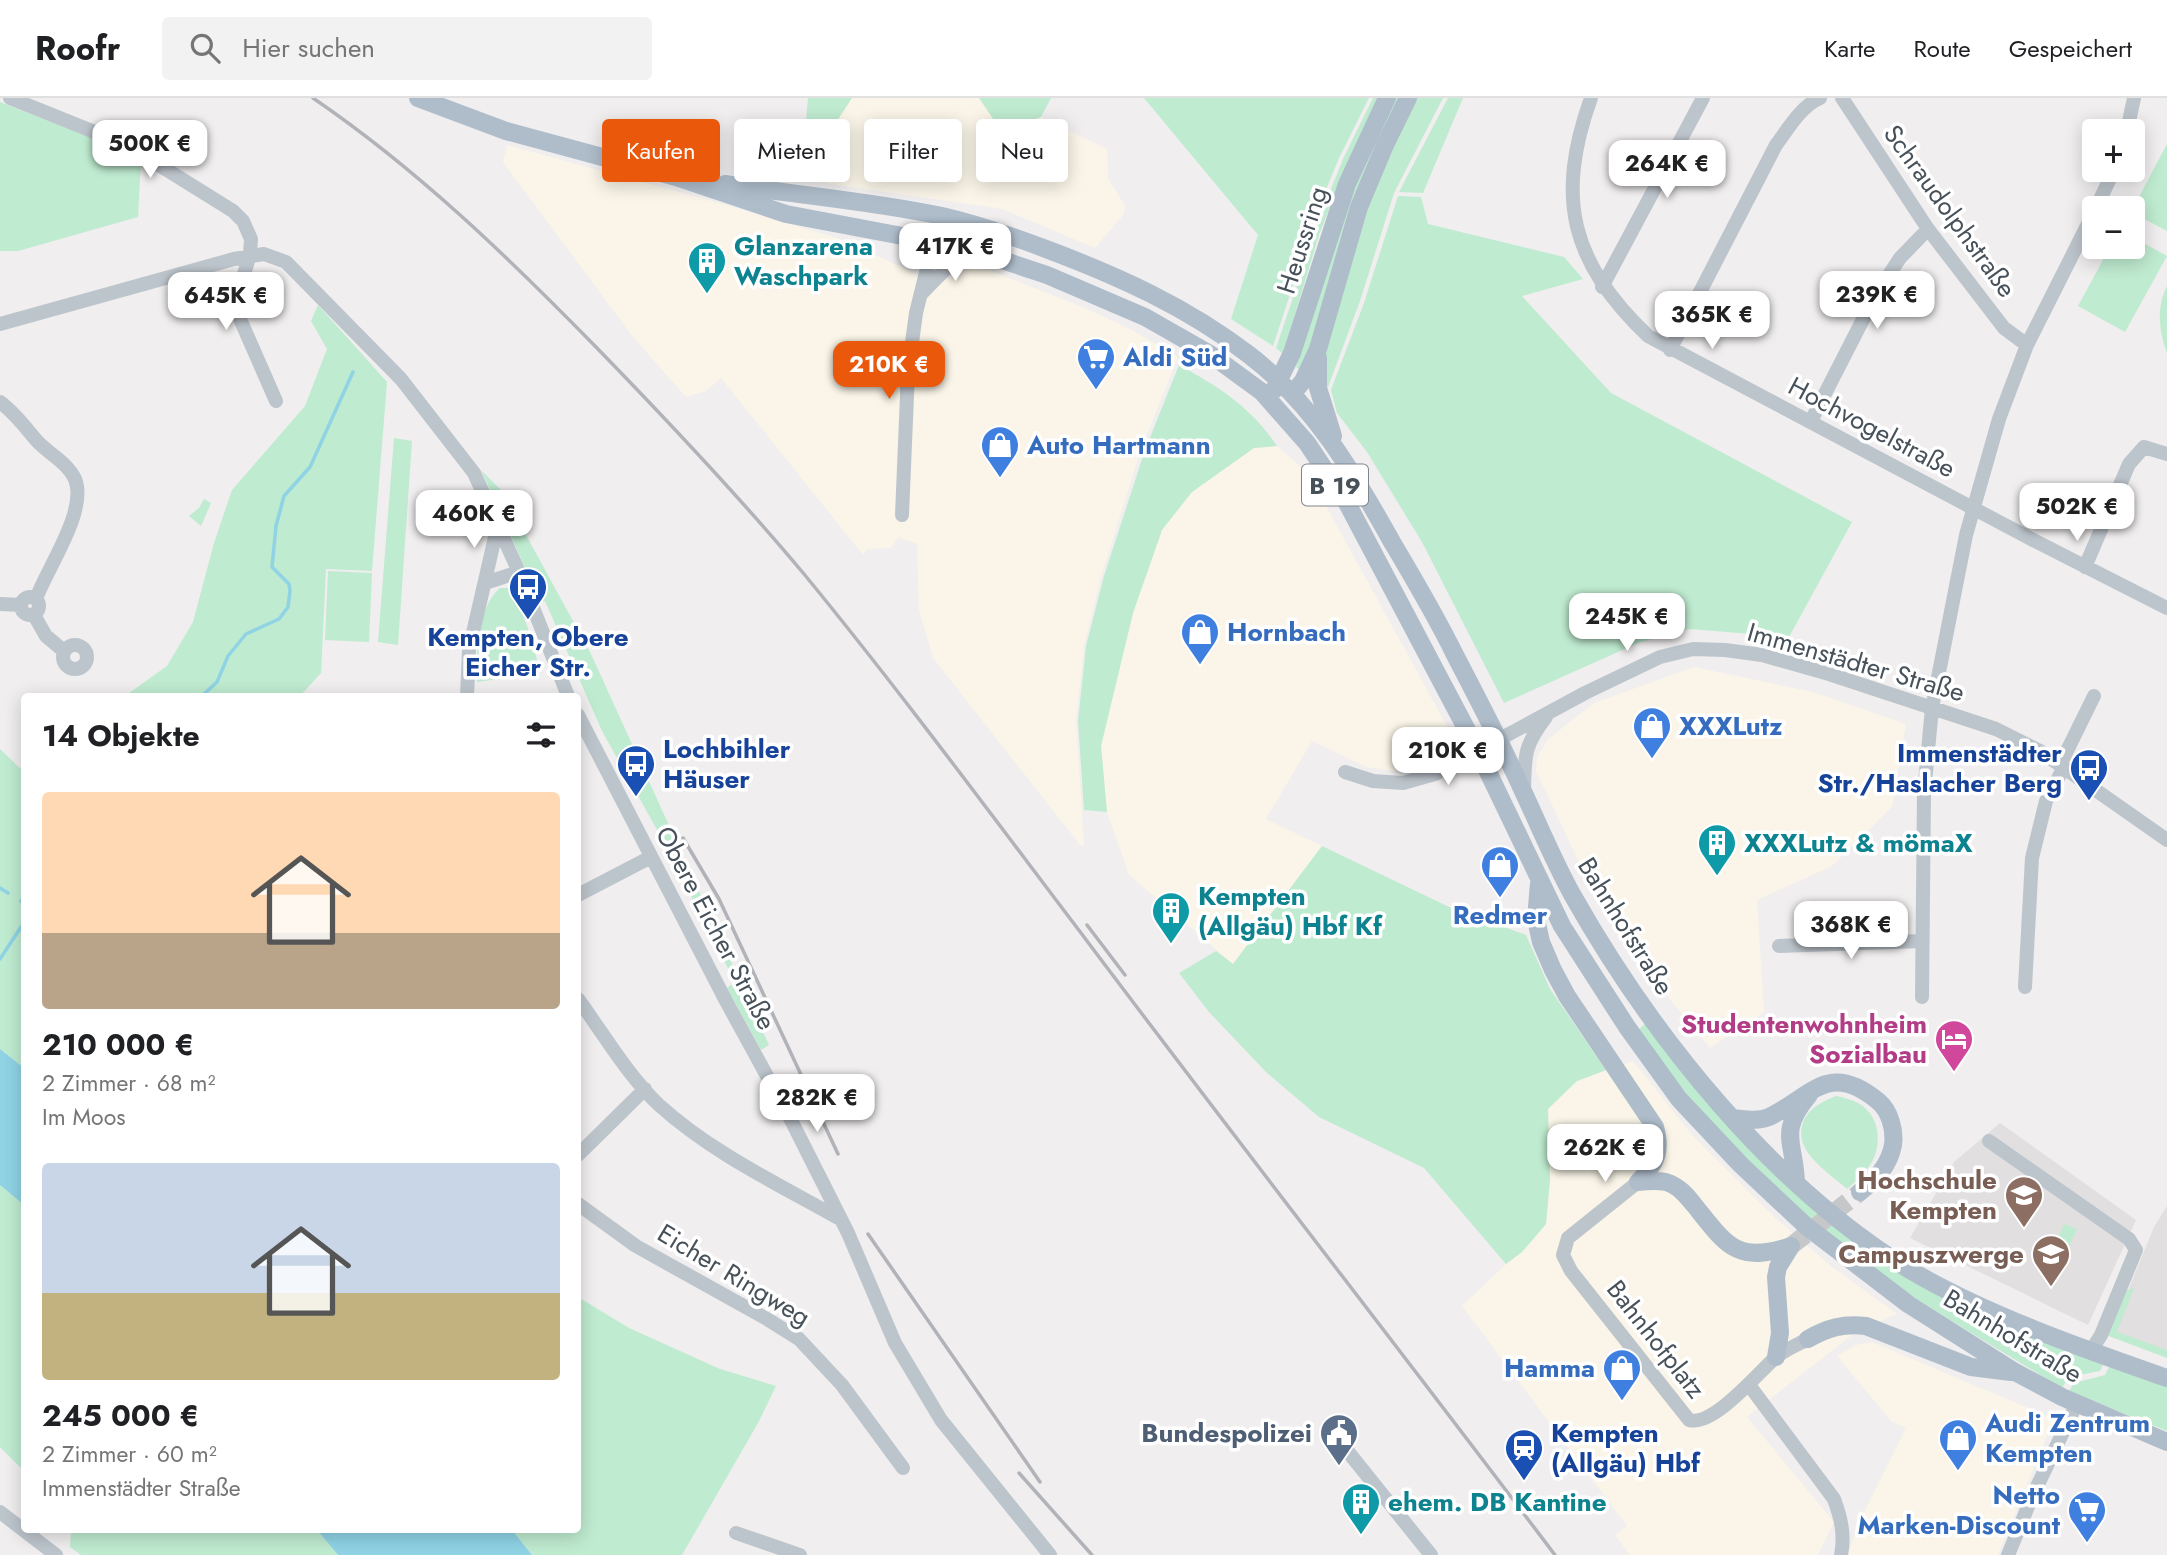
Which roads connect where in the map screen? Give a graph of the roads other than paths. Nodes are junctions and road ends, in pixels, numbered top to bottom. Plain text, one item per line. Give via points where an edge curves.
1 (10, 98) edge
2 (418, 98) edge
3 (1387, 98) edge
4 (1408, 98) edge
5 (1591, 98) edge
6 (1703, 98) edge
7 (1820, 98) edge
8 (1842, 98) edge
9 (2134, 98) edge
10 (2130, 119) edge
11 (602, 157) edge
12 (691, 182) edge
13 (710, 182) edge
14 (940, 216) junction
15 (1928, 229) junction
16 (2082, 235) edge
17 (932, 243) junction
18 (966, 248) junction
19 (250, 255) junction
20 (1602, 287) junction
21 (921, 295) junction
22 (0, 324) edge
23 (2027, 345) junction
24 (1318, 349) junction
25 (1670, 350) junction
26 (1279, 380) junction
27 (1293, 393) junction
28 (1269, 399) junction
29 (276, 401) dead end
30 (0, 402) edge
31 (1811, 421) junction
32 (1337, 449) junction
33 (2167, 454) edge
34 (1972, 508) junction
35 (902, 515) dead end
36 (498, 524) junction
37 (2085, 567) junction
38 (519, 572) junction
39 (485, 583) junction
40 (36, 599) junction
41 (0, 604) edge
42 (21, 605) junction
43 (2167, 608) edge
44 (34, 615) junction
45 (64, 651) dead end
46 (467, 693) edge
47 (567, 693) edge
48 (2094, 696) dead end
49 (1931, 708) junction
50 (1551, 711) junction
51 (581, 721) edge
52 (1499, 740) junction
53 (1478, 751) junction
54 (2062, 766) junction
55 (1345, 772) dead end
56 (1524, 793) junction
57 (2167, 840) edge
58 (651, 857) junction
59 (1539, 880) junction
60 (581, 893) edge
61 (1922, 941) junction
62 (1779, 946) dead end
63 (2025, 987) dead end
64 (1922, 997) dead end
65 (581, 1004) edge
66 (1815, 1087) junction
67 (645, 1089) junction
68 (1732, 1118) junction
69 (1989, 1141) dead end
70 (581, 1152) edge
71 (1638, 1182) junction
72 (1796, 1183) junction
73 (824, 1189) junction
74 (789, 1190) junction
75 (1860, 1192) tunnel mouth
76 (581, 1206) edge
77 (842, 1220) junction
78 (1808, 1339) joint
79 (2091, 1350) junction
80 (1776, 1357) junction
81 (2015, 1372) junction
82 (2167, 1378) edge
83 (1749, 1385) junction
84 (2076, 1405) junction
85 (2167, 1442) edge
86 (1345, 1448) dead end
87 (903, 1468) dead end
88 (0, 1512) edge
89 (21, 1528) edge
90 (27, 1533) edge
91 (736, 1533) dead end
92 (56, 1555) edge
93 (800, 1555) edge
94 (1050, 1555) edge
95 (1431, 1555) edge
96 (1840, 1555) edge
97 (2008, 1555) edge

1 - 19 street via 127,145 233,211 248,231
2 - 11 main road, B 19 via 506,131
3 - 26 main road, Heussring via 1347,184 1300,331
4 - 24 main road, Heussring via 1359,207
5 - 20 street, Hochvogelstraße via 1576,143 1573,217
6 - 20 street
7 - 25 street via 1791,123 1776,145
8 - 15 street, Schraudolphstraße
9 - 10 street
12 - 17 main road, B 19 via 786,214
13 - 14 main road, B 19
14 - 17 street
14 - 26 main road, B 19 via 1013,237 1160,296 1221,334
15 - 23 street, Schraudolphstraße via 2004,328
15 - 31 street via 1900,258 1875,296
16 - 23 street
17 - 18 main road, B 19
17 - 21 street
18 - 21 street
18 - 28 main road, B 19 via 1046,275 1145,317 1220,360
19 - 22 street
19 - 29 street via 243,277 240,319
19 - 36 street via 264,254 286,262 372,347 474,472
20 - 25 street, Hochvogelstraße via 1648,336
21 - 35 street via 908,372
23 - 34 street
24 - 27 main road, Heussring
24 - 32 main road via 1318,388
25 - 31 street, Hochvogelstraße
26 - 27 main road, Bahnhofstraße / B 19
26 - 28 main road, Heussring
27 - 28 main road
27 - 32 main road, Bahnhofstraße / B 19
28 - 53 main road, Bahnhofstraße / B 19 via 1307,443 1347,503
30 - 40 street via 63,463 77,488 72,518
31 - 34 street, Hochvogelstraße
32 - 52 main road, Bahnhofstraße / B 19 via 1435,614
33 - 37 street via 2144,447 2129,464
34 - 37 street, Hochvogelstraße
34 - 49 street
36 - 38 street
36 - 39 street
37 - 43 street, Hochvogelstraße
38 - 39 street
38 - 47 street
39 - 46 street via 469,650
40 - 42 street via 27,598
40 - 44 street via 39,608
41 - 42 street
42 - 44 street via 26,614
44 - 45 street via 46,636
48 - 54 street
49 - 50 street, Immenstädter Straße via 1762,655 1693,649 1660,657
49 - 54 street, Immenstädter Straße via 1996,729
49 - 61 street via 1924,793
50 - 52 street, Immenstädter Straße
50 - 56 street via 1531,737 1525,754
51 - 58 street, Obere Eicher Straße
52 - 53 street, Immenstädter Straße
52 - 56 main road, Bahnhofstraße
53 - 55 street via 1441,771 1403,783 1373,781
53 - 59 main road, Bahnhofstraße
54 - 57 street, Immenstädter Straße
54 - 63 street via 2046,801 2032,858
56 - 68 main road, Bahnhofstraße via 1575,900 1616,965
58 - 60 street
58 - 73 street, Obere Eicher Straße
59 - 71 main road via 1536,919 1553,970 1655,1127 1655,1161
59 - 81 main road, Bahnhofstraße via 1562,926 1627,1027 1679,1099 1741,1165 1806,1226 1908,1304
61 - 62 street
61 - 64 street
65 - 67 street
66 - 68 main road via 1768,1118
66 - 72 main road via 1790,1126
66 - 75 main road via 1846,1084 1866,1091 1891,1121 1892,1152 1885,1168
67 - 70 street
67 - 74 street via 683,1125 730,1158
68 - 72 main road, Bahnhofstraße
69 - 79 street via 2129,1239 2137,1250
71 - 80 main road via 1665,1182 1685,1193 1719,1236 1738,1251 1772,1253 1791,1246 1776,1278 1780,1333
71 - 83 street, Bahnhofplatz via 1568,1238 1563,1255 1571,1270 1689,1420 1702,1420
72 - 79 main road, Bahnhofstraße via 1916,1273
73 - 74 street
73 - 77 street, Obere Eicher Straße
74 - 77 street
76 - 87 street, Eicher Ringweg via 636,1246 799,1339 842,1385
77 - 94 street, Obere Eicher Straße via 895,1343 941,1420
78 - 80 street, Bahnhofplatz
78 - 81 main road via 1834,1327 1866,1326 1972,1367
79 - 82 main road, Bahnhofstraße
80 - 83 street, Bahnhofplatz
81 - 84 main road, Bahnhofstraße
83 - 96 street via 1834,1499 1842,1521
84 - 85 main road, Bahnhofstraße
84 - 97 street
86 - 95 street
88 - 89 street
90 - 92 street
91 - 93 street

